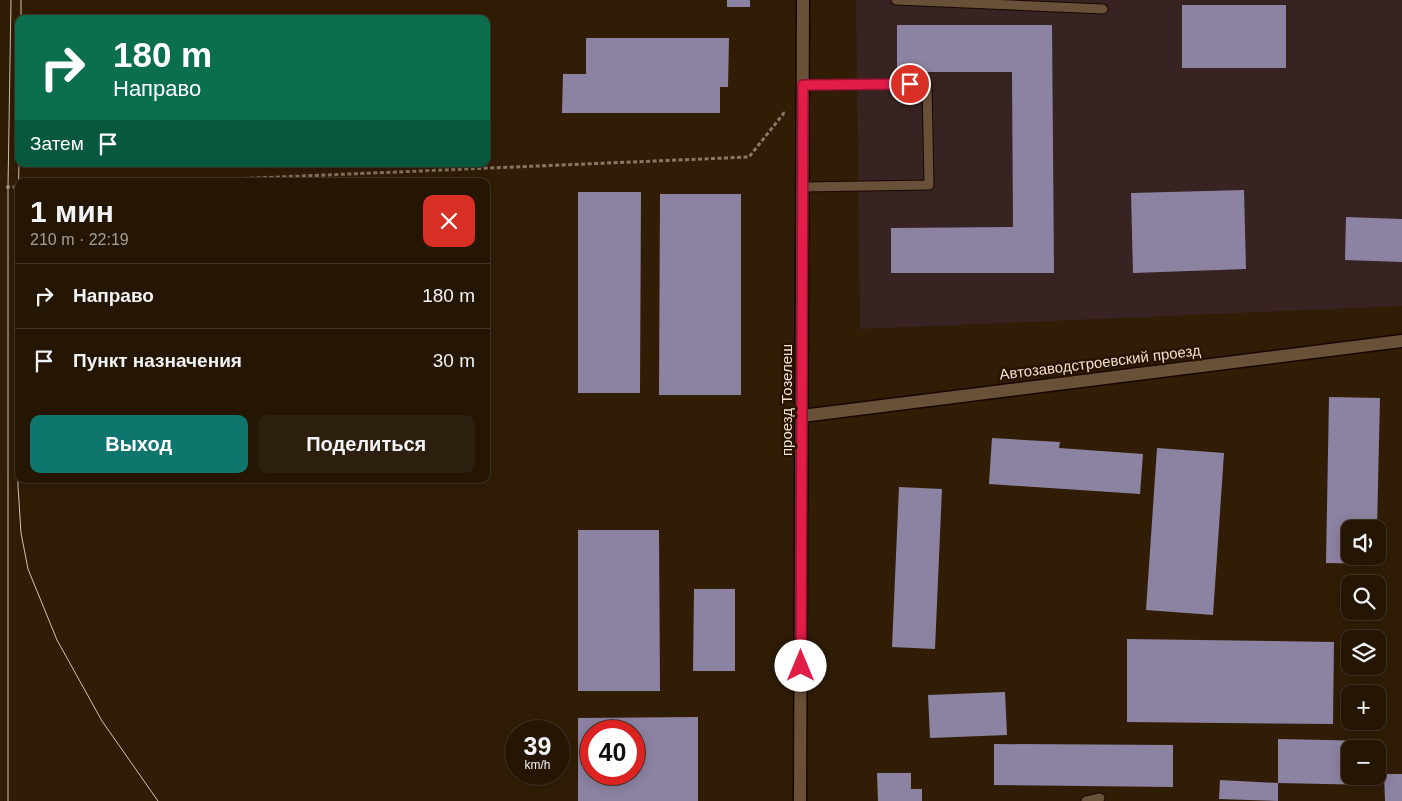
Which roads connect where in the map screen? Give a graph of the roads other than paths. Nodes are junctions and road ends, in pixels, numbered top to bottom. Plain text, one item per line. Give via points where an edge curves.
1 (803, 0) edge
2 (896, 0) edge
3 (1103, 9) dead end
4 (803, 85) junction
5 (803, 187) junction
6 (1402, 341) edge
7 (802, 416) junction
8 (1100, 798) dead end
9 (800, 801) edge
10 (1086, 801) edge

1 - 4 street, проезд Тозелеш
2 - 3 lane
4 - 5 street, проезд Тозелеш
4 - 5 lane via 927,84 929,185
5 - 7 street, проезд Тозелеш
6 - 7 street, Автозаводстроевский проезд
7 - 9 street, проезд Тозелеш
8 - 10 lane

